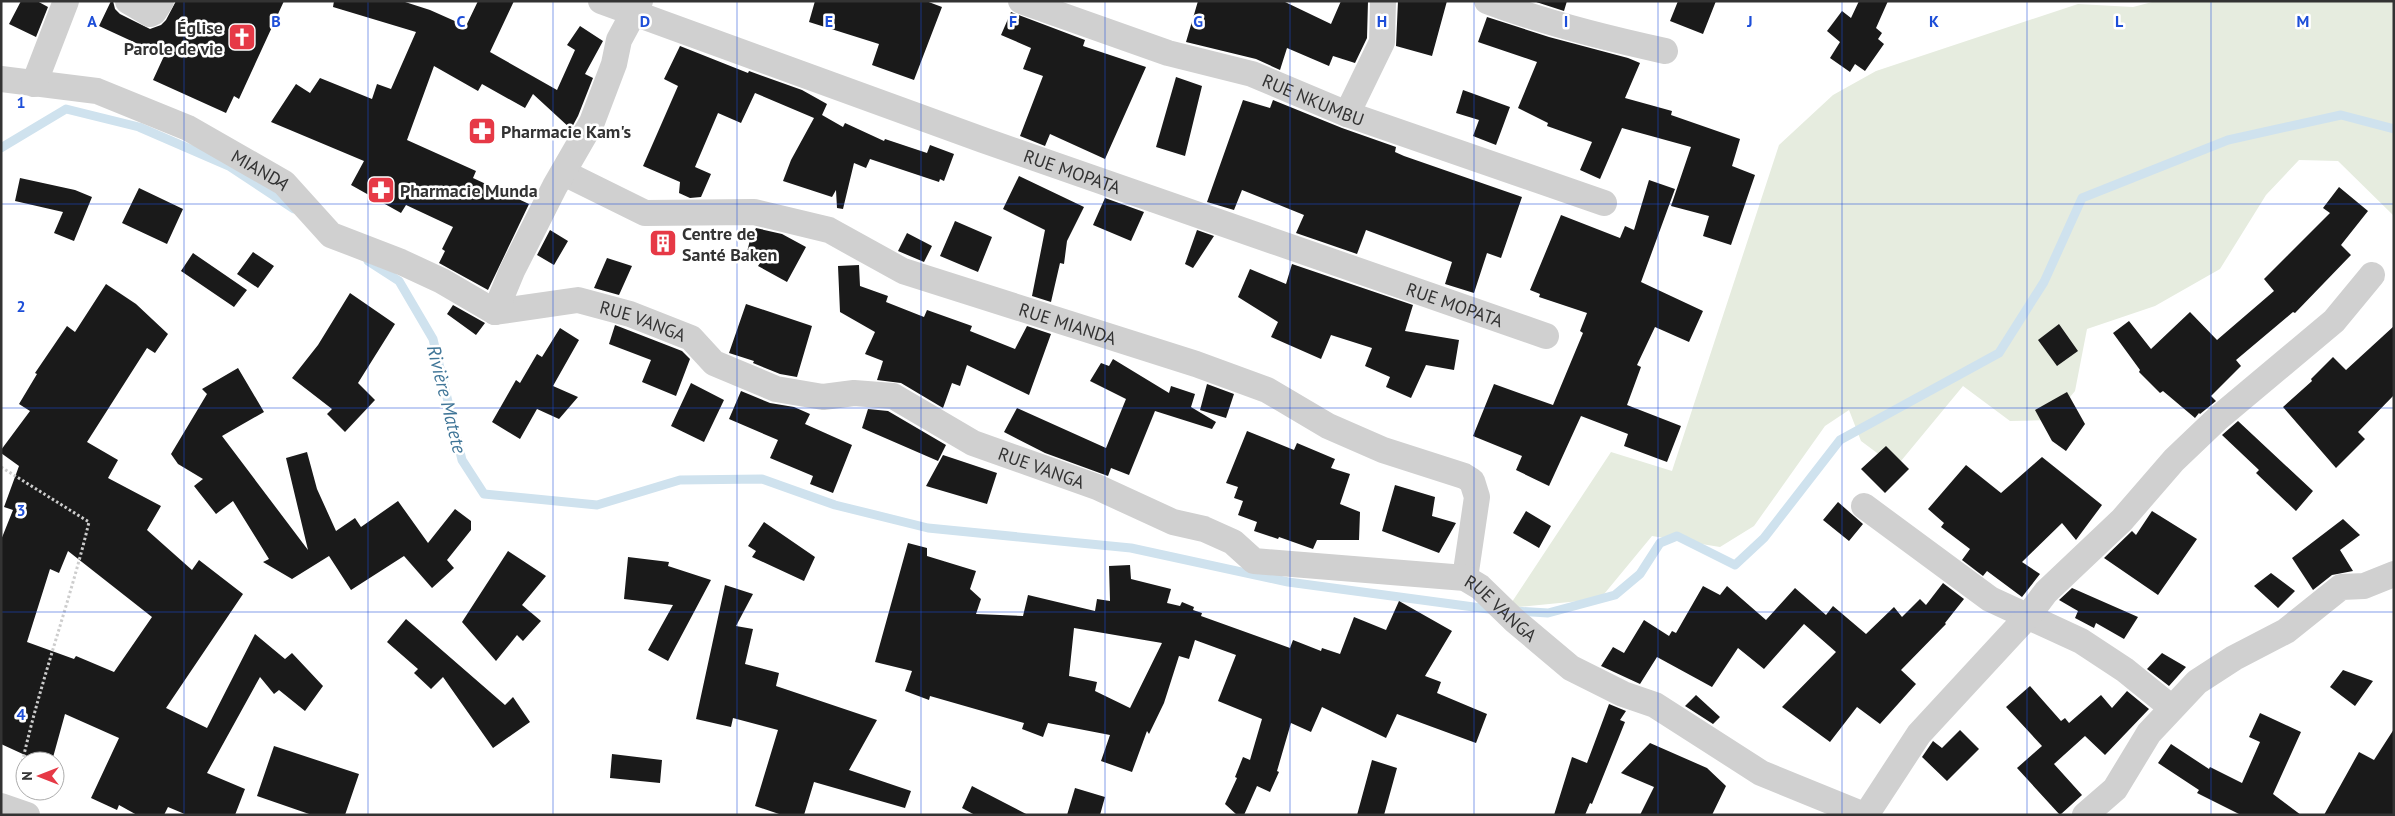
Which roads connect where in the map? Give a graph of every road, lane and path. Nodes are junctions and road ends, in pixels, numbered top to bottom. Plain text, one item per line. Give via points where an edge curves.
1 (66, 1) edge
2 (128, 1) edge
3 (161, 1) edge
4 (601, 1) edge
5 (1021, 1) edge
6 (1383, 1) edge
7 (1488, 1) edge
8 (636, 7) edge
9 (1665, 51) dead end
10 (1, 79) edge
11 (34, 84) junction
12 (1347, 114) junction
13 (564, 173) junction
14 (1604, 202) dead end
15 (2372, 275) dead end
16 (495, 312) junction
17 (1546, 336) dead end
18 (1, 467) edge
19 (1864, 506) dead end
20 (2394, 574) edge
21 (1465, 578) junction
22 (2028, 616) junction
23 (2172, 708) junction
24 (14, 810) edge
25 (1865, 815) edge
26 (2085, 815) edge

1 - 11 street
2 - 3 street via 150,14
4 - 8 street, RUE MOPATA
5 - 12 street, RUE NKUMBU via 1168,53 1252,74
6 - 12 street via 1382,42
7 - 9 street via 1523,15
8 - 13 street via 619,40 614,64 592,122
8 - 17 street, RUE MOPATA via 984,140
10 - 11 street, MIANDA
11 - 16 street, MIANDA via 97,91 188,128 284,183 331,235 442,281
12 - 14 street, RUE NKUMBU
13 - 16 street via 512,272
13 - 21 street, RUE MIANDA via 645,213 754,212 829,230 903,271 1196,364 1267,390 1328,426 1383,450 1464,476 1472,481 1477,498
15 - 22 street via 2334,321 2217,419 2174,460 2122,520 2046,592
16 - 21 street, RUE VANGA via 578,300 630,314 692,338 714,363 776,389 823,397 854,393 893,396 973,443 1096,487 1173,522 1204,529 1233,542 1254,561
18 - 24 path via 89,522 25,746
19 - 22 street via 1990,599
20 - 23 street via 2364,586 2340,587 2286,631 2197,682
21 - 25 street, RUE VANGA via 1480,587 1571,668 1623,694 1655,705 1761,773
22 - 23 street via 2081,641
22 - 25 street via 1920,734
23 - 26 street via 2149,733 2115,789

